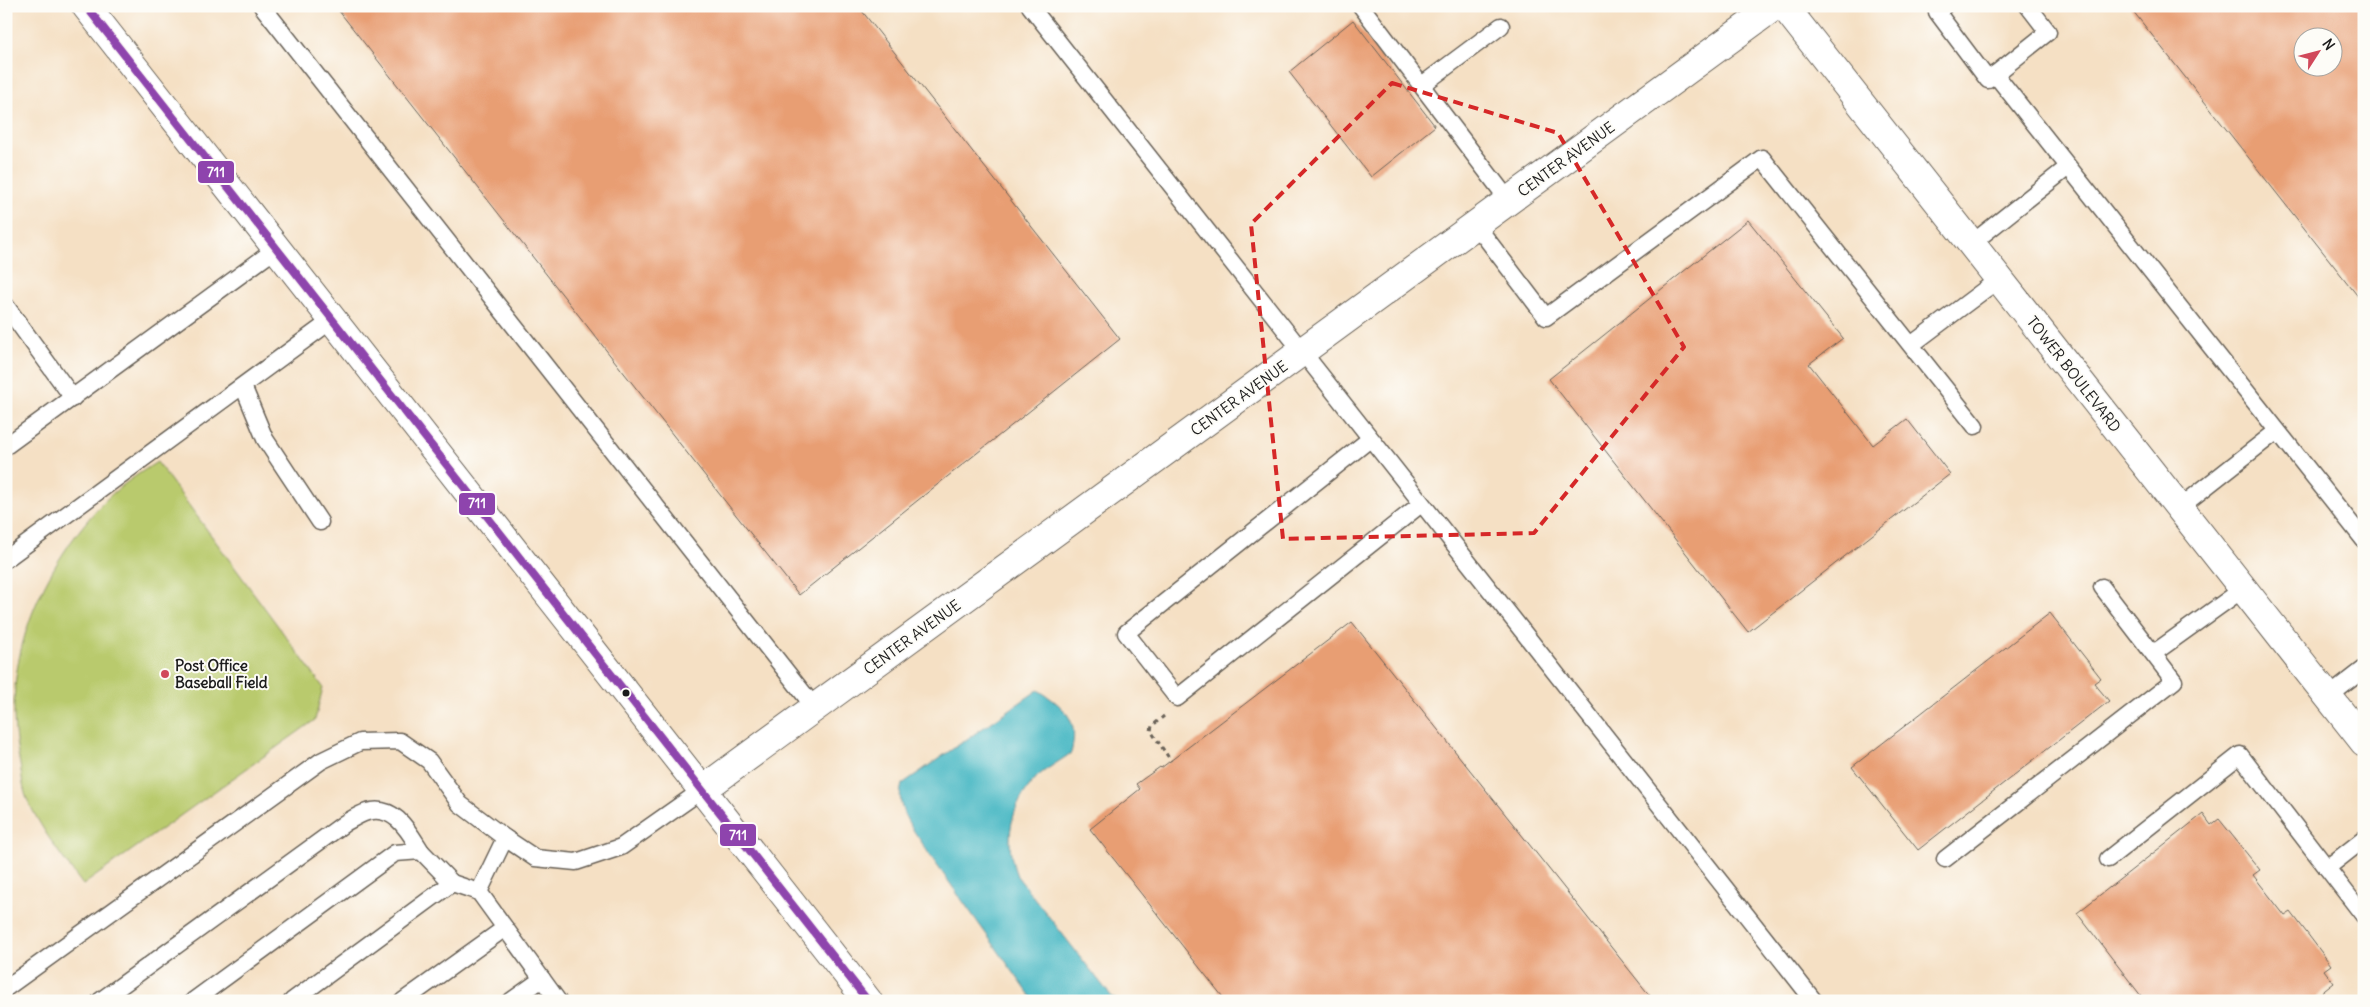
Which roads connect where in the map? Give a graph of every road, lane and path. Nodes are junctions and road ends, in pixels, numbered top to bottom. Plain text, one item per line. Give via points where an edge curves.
1 (86, 6) edge
2 (262, 6) edge
3 (1030, 6) edge
4 (1361, 6) edge
5 (1776, 6) edge
6 (1784, 6) edge
7 (1944, 6) edge
8 (2028, 6) edge
9 (1501, 26) dead end
10 (1995, 74) junction
11 (1422, 86) junction
12 (2068, 166) junction
13 (1509, 201) junction
14 (1476, 225) junction
15 (1971, 244) junction
16 (276, 248) junction
17 (1999, 279) junction
18 (6, 306) edge
19 (332, 320) junction
20 (11, 323) edge
21 (1910, 346) junction
22 (1303, 352) junction
23 (243, 386) junction
24 (73, 398) junction
25 (1974, 426) dead end
26 (2278, 431) junction
27 (1370, 439) junction
28 (6, 446) edge
29 (1421, 504) junction
30 (2179, 508) junction
31 (320, 522) dead end
32 (2364, 540) edge
33 (6, 559) edge
34 (2102, 587) dead end
35 (2243, 589) junction
36 (2154, 654) junction
37 (2364, 669) edge
38 (2328, 697) junction
39 (1177, 698) junction
40 (815, 708) junction
41 (2364, 742) edge
42 (1171, 761) dead end
43 (702, 790) junction
44 (505, 838) junction
45 (2364, 839) edge
46 (421, 851) junction
47 (1945, 859) dead end
48 (2108, 859) dead end
49 (2327, 868) junction
50 (452, 882) junction
51 (479, 892) junction
52 (2364, 916) edge
53 (505, 928) junction
54 (542, 979) junction
55 (6, 988) edge
56 (100, 1001) edge
57 (193, 1001) edge
58 (292, 1001) edge
59 (403, 1001) edge
60 (511, 1001) edge
61 (558, 1001) edge
62 (868, 1001) edge
63 (1814, 1001) edge

1 - 16 street
2 - 40 lane
3 - 22 lane
4 - 11 lane
5 - 13 street, CENTER AVENUE
6 - 15 street, TOWER BOULEVARD
7 - 10 lane via 1937,12 1988,80
8 - 10 lane via 2048,32
9 - 11 lane
10 - 12 lane
11 - 13 lane
12 - 15 lane
12 - 26 lane
13 - 14 street, CENTER AVENUE
14 - 21 lane via 1546,316 1762,158
14 - 22 street, CENTER AVENUE
15 - 17 street, TOWER BOULEVARD
16 - 19 street
16 - 24 lane
17 - 21 lane
17 - 30 street, TOWER BOULEVARD
18 - 20 lane
19 - 23 lane
19 - 43 street
20 - 24 lane
21 - 25 lane
22 - 27 lane
22 - 40 street, CENTER AVENUE
23 - 31 lane via 265,439
23 - 33 lane
24 - 28 lane
26 - 30 lane
26 - 32 lane
27 - 29 lane
27 - 39 lane via 1126,633
29 - 39 lane
29 - 63 lane
30 - 35 street, TOWER BOULEVARD
34 - 36 lane
35 - 36 lane
35 - 38 street, TOWER BOULEVARD
36 - 47 lane via 2174,681
37 - 38 lane
38 - 41 street, TOWER BOULEVARD
39 - 42 path via 1151,731
40 - 43 street, CENTER AVENUE
43 - 44 lane via 621,847 576,862 536,858
43 - 62 street
44 - 51 lane
44 - 55 lane via 460,804 429,762 400,741 360,742 321,761
45 - 49 lane
46 - 50 lane
46 - 56 lane via 402,822 388,814 368,812 345,823
46 - 57 lane via 395,853
48 - 49 lane via 2240,755
49 - 52 lane
50 - 51 lane
50 - 58 lane
51 - 53 lane
53 - 54 lane
53 - 59 lane
54 - 60 lane
54 - 61 lane

